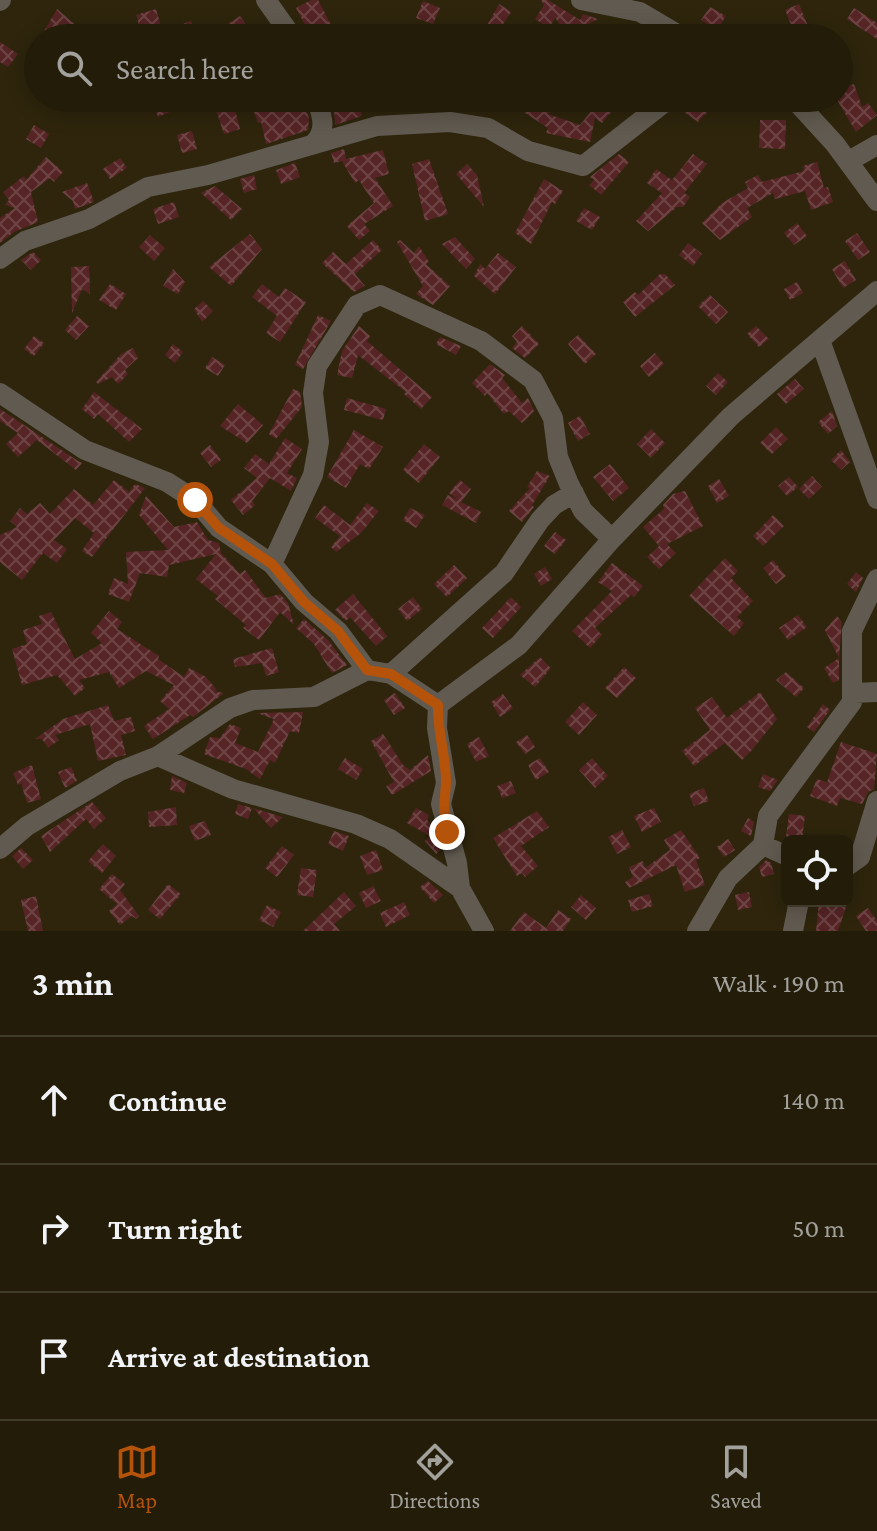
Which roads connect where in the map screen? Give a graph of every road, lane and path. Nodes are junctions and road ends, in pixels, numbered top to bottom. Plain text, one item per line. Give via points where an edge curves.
1 (266, 0) edge
2 (581, 0) edge
3 (283, 24) edge
4 (660, 24) edge
5 (320, 112) edge
6 (652, 112) edge
7 (805, 112) edge
8 (315, 142) junction
9 (877, 145) edge
10 (849, 161) junction
11 (877, 201) edge
12 (0, 259) edge
13 (877, 291) edge
14 (820, 340) junction
15 (0, 393) edge
16 (574, 493) junction
17 (877, 499) edge
18 (612, 539) junction
19 (272, 564) junction
20 (877, 579) edge
21 (367, 670) junction
22 (391, 674) junction
23 (877, 692) edge
24 (854, 693) junction
25 (438, 705) junction
26 (158, 756) junction
27 (877, 801) edge
28 (763, 845) junction
29 (0, 849) edge
30 (781, 853) edge
31 (853, 862) edge
32 (460, 888) junction
33 (798, 907) edge
34 (484, 931) edge
35 (697, 931) edge
36 (793, 931) edge

1 - 3 street
2 - 4 street via 640,12
5 - 8 street via 321,136
6 - 8 street via 583,166 528,151 488,128 450,122 377,126
7 - 10 street
8 - 12 street via 208,175 148,187 89,219 25,241
9 - 10 street
10 - 11 street
13 - 14 street
14 - 17 street
14 - 18 street via 731,416
15 - 19 street via 85,450 167,482 195,500 219,528
16 - 18 street via 583,511
16 - 19 street via 558,457 553,418 533,380 481,341 380,295 357,305 317,366 313,393 319,442 313,475
16 - 22 street via 540,520 504,573
18 - 25 street via 519,645
19 - 21 street via 338,631
20 - 24 street via 852,631
21 - 22 street
21 - 26 street via 314,697 253,700 230,708
22 - 25 street
23 - 24 street
24 - 28 street via 839,722 768,816
25 - 32 street via 446,783 441,804
26 - 29 street via 120,771 27,826
26 - 32 street via 233,789 356,824 390,839
27 - 31 street via 860,857
28 - 30 street
28 - 35 street via 728,878
32 - 34 street
33 - 36 street

